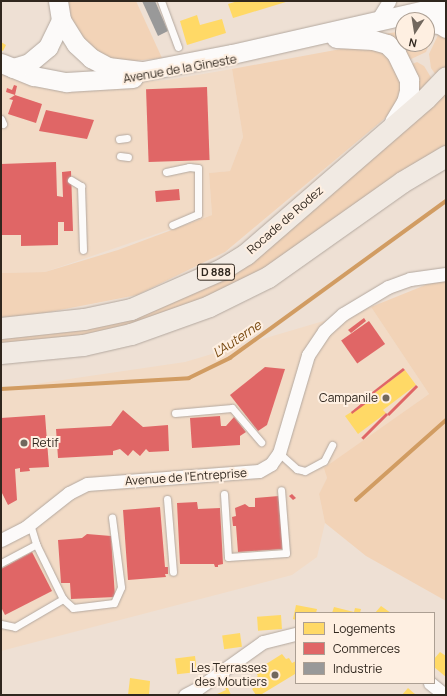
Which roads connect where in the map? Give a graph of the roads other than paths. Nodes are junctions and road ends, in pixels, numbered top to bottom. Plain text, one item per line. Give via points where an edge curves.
1 (58, 1) edge
2 (161, 1) edge
3 (389, 1) edge
4 (446, 9) edge
5 (422, 11) edge
6 (61, 20) junction
7 (376, 22) junction
8 (395, 27) edge
9 (446, 28) edge
10 (336, 38) junction
11 (178, 47) dead end
12 (7, 65) edge
13 (446, 77) edge
14 (1, 120) edge
15 (1, 123) edge
16 (389, 131) junction
17 (127, 138) dead end
18 (119, 139) dead end
19 (120, 156) dead end
20 (128, 156) dead end
21 (446, 156) edge
22 (166, 172) dead end
23 (71, 180) dead end
24 (172, 225) dead end
25 (83, 250) dead end
26 (446, 274) edge
27 (1, 328) edge
28 (1, 353) edge
29 (176, 413) dead end
30 (261, 442) dead end
31 (332, 445) dead end
32 (279, 453) junction
33 (281, 490) dead end
34 (224, 494) dead end
35 (167, 499) dead end
36 (112, 518) dead end
37 (30, 524) junction
38 (1, 540) edge
39 (36, 544) junction
40 (1, 563) edge
41 (173, 572) dead end
42 (63, 599) junction
43 (1, 624) edge
44 (295, 634) edge
45 (431, 684) edge
46 (185, 695) edge
47 (445, 695) edge

1 - 6 main road
2 - 11 lane
3 - 7 street
4 - 5 main road, Avenue de la Gineste
5 - 7 main road, Avenue de la Gineste
5 - 9 main road, Avenue de la Gineste
6 - 7 main road, Avenue de la Gineste via 76,44 91,58 108,67 143,71
6 - 12 main road via 48,46 29,63
8 - 10 main road, Avenue de la Gineste
10 - 12 main road, Avenue de la Gineste via 135,78 66,82 34,76
10 - 16 main road, Avenue de la Gineste via 373,40 386,44 404,64 409,80 409,91 406,102
13 - 16 main road, Rocade de Rodez / D 888
14 - 15 lane via 3,124
16 - 27 main road, Rocade de Rodez / D 888 via 246,254 222,269 130,308 84,319
17 - 18 lane
19 - 20 lane
21 - 28 main road, D 888 via 402,182 268,277 209,306 130,334 82,345
22 - 24 lane via 198,168 198,214
23 - 25 lane via 81,186
26 - 32 street, Avenue de l'Entreprise via 410,279 388,287 343,314 324,331 308,355
29 - 30 lane via 232,408
31 - 32 lane via 324,461 305,471 297,469
32 - 37 street, Avenue de l'Entreprise via 271,464 259,471 87,484 69,493
33 - 34 lane via 286,553 228,557
35 - 41 lane
36 - 42 lane via 121,587 114,603 73,608
37 - 38 street, Avenue de l'Entreprise
37 - 39 lane
39 - 40 lane
39 - 42 lane
42 - 43 lane via 15,627
44 - 46 street via 263,642
45 - 47 street

